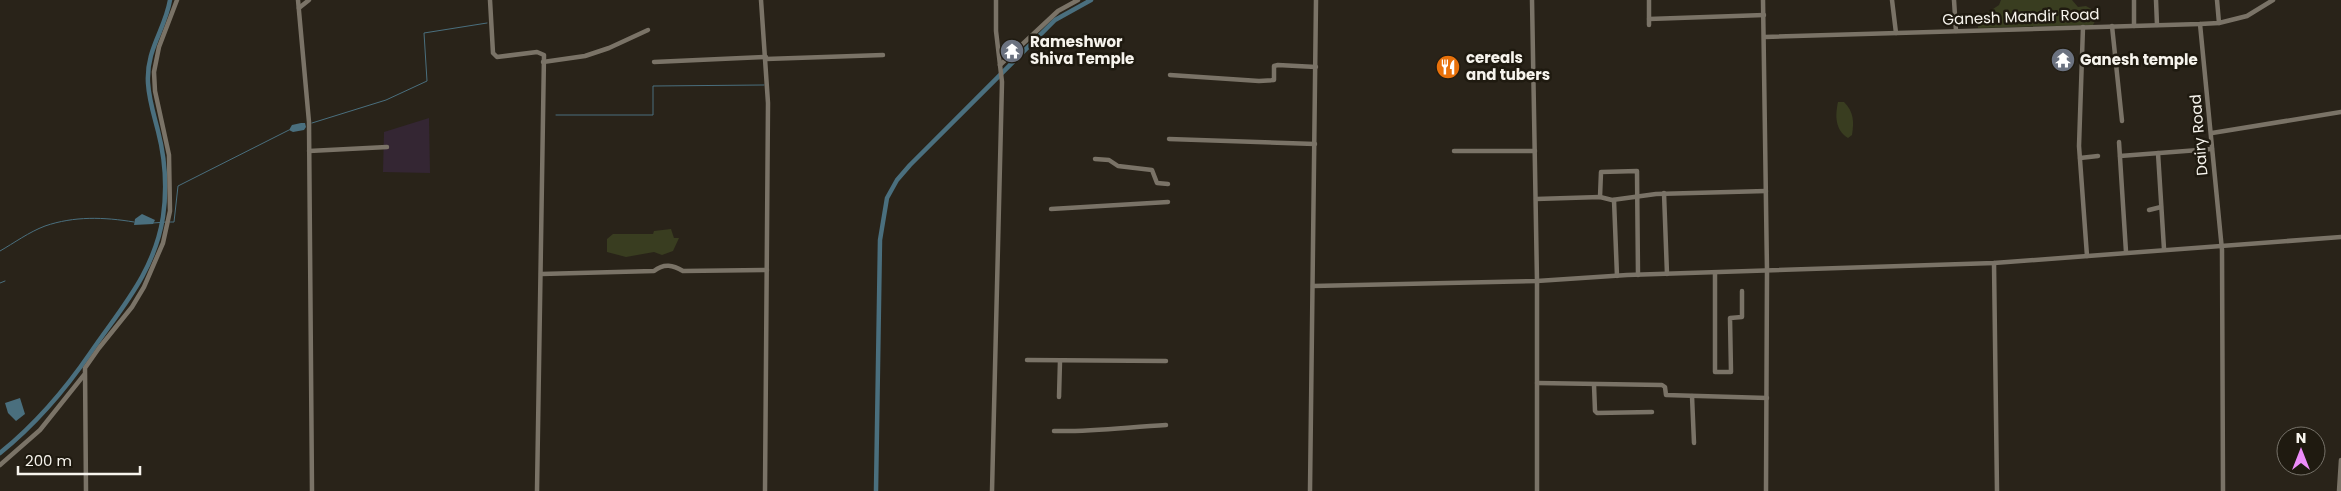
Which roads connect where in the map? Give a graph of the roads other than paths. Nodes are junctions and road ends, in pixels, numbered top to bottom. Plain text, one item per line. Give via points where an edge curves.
1 (177, 0) edge
2 (298, 0) edge
3 (309, 0) edge
4 (490, 0) edge
5 (761, 0) edge
6 (996, 0) edge
7 (1078, 0) edge
8 (1316, 0) edge
9 (1532, 0) edge
10 (1649, 0) edge
11 (1763, 0) edge
12 (1892, 0) edge
13 (1954, 0) edge
14 (2134, 0) edge
15 (2156, 0) edge
16 (2217, 0) edge
17 (2260, 0) edge
18 (2273, 0) edge
19 (2260, 7) junction
20 (299, 8) junction
21 (1764, 15) junction
22 (1649, 19) junction
23 (2219, 23) junction
24 (2200, 24) junction
25 (2157, 25) junction
26 (1649, 26) dead end
27 (2112, 26) junction
28 (2134, 26) junction
29 (2082, 27) junction
30 (648, 30) dead end
31 (1956, 31) junction
32 (1896, 33) junction
33 (1765, 37) junction
34 (883, 55) dead end
35 (766, 58) junction
36 (544, 62) junction
37 (654, 62) dead end
38 (1316, 67) junction
39 (1000, 68) junction
40 (1170, 75) dead end
41 (2341, 112) edge
42 (2122, 121) dead end
43 (2212, 133) junction
44 (1169, 139) dead end
45 (2119, 142) dead end
46 (1315, 144) junction
47 (387, 147) dead end
48 (2212, 148) junction
49 (309, 151) junction
50 (1454, 151) dead end
51 (1535, 151) junction
52 (2158, 153) junction
53 (2098, 156) dead end
54 (2120, 156) junction
55 (2080, 158) junction
56 (1095, 159) dead end
57 (1168, 184) dead end
58 (1766, 191) junction
59 (1664, 193) junction
60 (1600, 197) junction
61 (1638, 197) junction
62 (1536, 199) junction
63 (1614, 200) junction
64 (1168, 202) dead end
65 (2162, 207) junction
66 (1051, 209) dead end
67 (2149, 210) dead end
68 (2341, 237) edge
69 (2221, 245) junction
70 (2164, 249) junction
71 (2126, 252) junction
72 (2086, 256) junction
73 (1994, 263) junction
74 (766, 270) junction
75 (1767, 271) junction
76 (1715, 273) junction
77 (541, 274) junction
78 (1666, 274) junction
79 (1638, 275) junction
80 (1617, 276) junction
81 (1537, 280) junction
82 (1313, 286) junction
83 (1742, 291) dead end
84 (1027, 360) dead end
85 (1060, 361) junction
86 (1166, 361) dead end
87 (84, 374) junction
88 (1537, 383) junction
89 (1594, 385) junction
90 (1692, 396) junction
91 (1059, 397) dead end
92 (1767, 398) junction
93 (1652, 412) dead end
94 (1166, 425) dead end
95 (1054, 431) dead end
96 (1694, 443) dead end
97 (2341, 460) edge
98 (0, 465) edge
99 (86, 491) edge
100 (312, 491) edge
101 (537, 491) edge
102 (765, 491) edge
103 (992, 491) edge
104 (1310, 491) edge
105 (1537, 491) edge
106 (1766, 491) edge
107 (1997, 491) edge
108 (2223, 491) edge
109 (2339, 491) edge

1 - 87 street via 159,47 154,72 169,155 171,191 163,243 132,307 98,348
2 - 20 street
3 - 20 street
4 - 36 street via 493,53 500,58 537,52 544,55
5 - 35 street
6 - 39 street
7 - 39 street via 1058,11
8 - 38 street
9 - 51 street
10 - 22 street
11 - 21 street
12 - 32 street
13 - 31 street
14 - 28 street
15 - 25 street
16 - 23 street
17 - 19 street
18 - 19 street, Ganesh Mandir Road
19 - 23 street, Ganesh Mandir Road via 2247,16
20 - 49 street
21 - 22 street
21 - 33 street
22 - 26 street
23 - 24 street, Ganesh Mandir Road
24 - 25 street, Ganesh Mandir Road
24 - 43 street, Dairy Road
25 - 28 street, Ganesh Mandir Road
27 - 28 street, Ganesh Mandir Road
27 - 29 street, Ganesh Mandir Road
27 - 42 street
29 - 31 street, Ganesh Mandir Road
29 - 55 street
30 - 36 street via 585,56
31 - 32 street, Ganesh Mandir Road
32 - 33 street, Ganesh Mandir Road
33 - 58 street
34 - 35 street
35 - 37 street
35 - 74 street
36 - 77 street
38 - 40 street via 1278,65 1274,66 1274,80 1259,81
38 - 46 street
39 - 103 street
41 - 43 street
43 - 48 street, Dairy Road
44 - 46 street
45 - 54 street
46 - 82 street
47 - 49 street
48 - 52 street
48 - 69 street, Dairy Road
49 - 100 street
50 - 51 street
51 - 62 street
52 - 54 street
52 - 65 street
53 - 55 street
54 - 71 street
55 - 72 street
56 - 57 street via 1109,160 1118,166 1152,170 1157,183
58 - 59 street
58 - 75 street
59 - 61 street
59 - 78 street
60 - 61 street via 1601,172 1637,171
60 - 62 street
60 - 63 street
61 - 63 street
61 - 79 street
62 - 81 street
63 - 80 street
64 - 66 street
65 - 67 street
65 - 70 street
68 - 69 street
69 - 70 street
69 - 108 street, Dairy Road
70 - 71 street
71 - 72 street
72 - 73 street
73 - 75 street
73 - 107 street
74 - 77 street via 683,271 674,266 660,266 654,272
74 - 102 street
75 - 76 street
75 - 92 street
76 - 78 street
76 - 83 street via 1716,372 1731,372 1730,318 1742,317
77 - 101 street
78 - 79 street
79 - 80 street
80 - 81 street
81 - 82 street
81 - 88 street
82 - 104 street
84 - 85 street
85 - 86 street
85 - 91 street
87 - 98 street via 40,430
87 - 99 street
88 - 89 street
88 - 105 street
89 - 90 street via 1662,384 1666,387 1666,395
89 - 93 street via 1597,414
90 - 92 street
90 - 96 street
92 - 106 street
94 - 95 street via 1102,431
97 - 109 street

